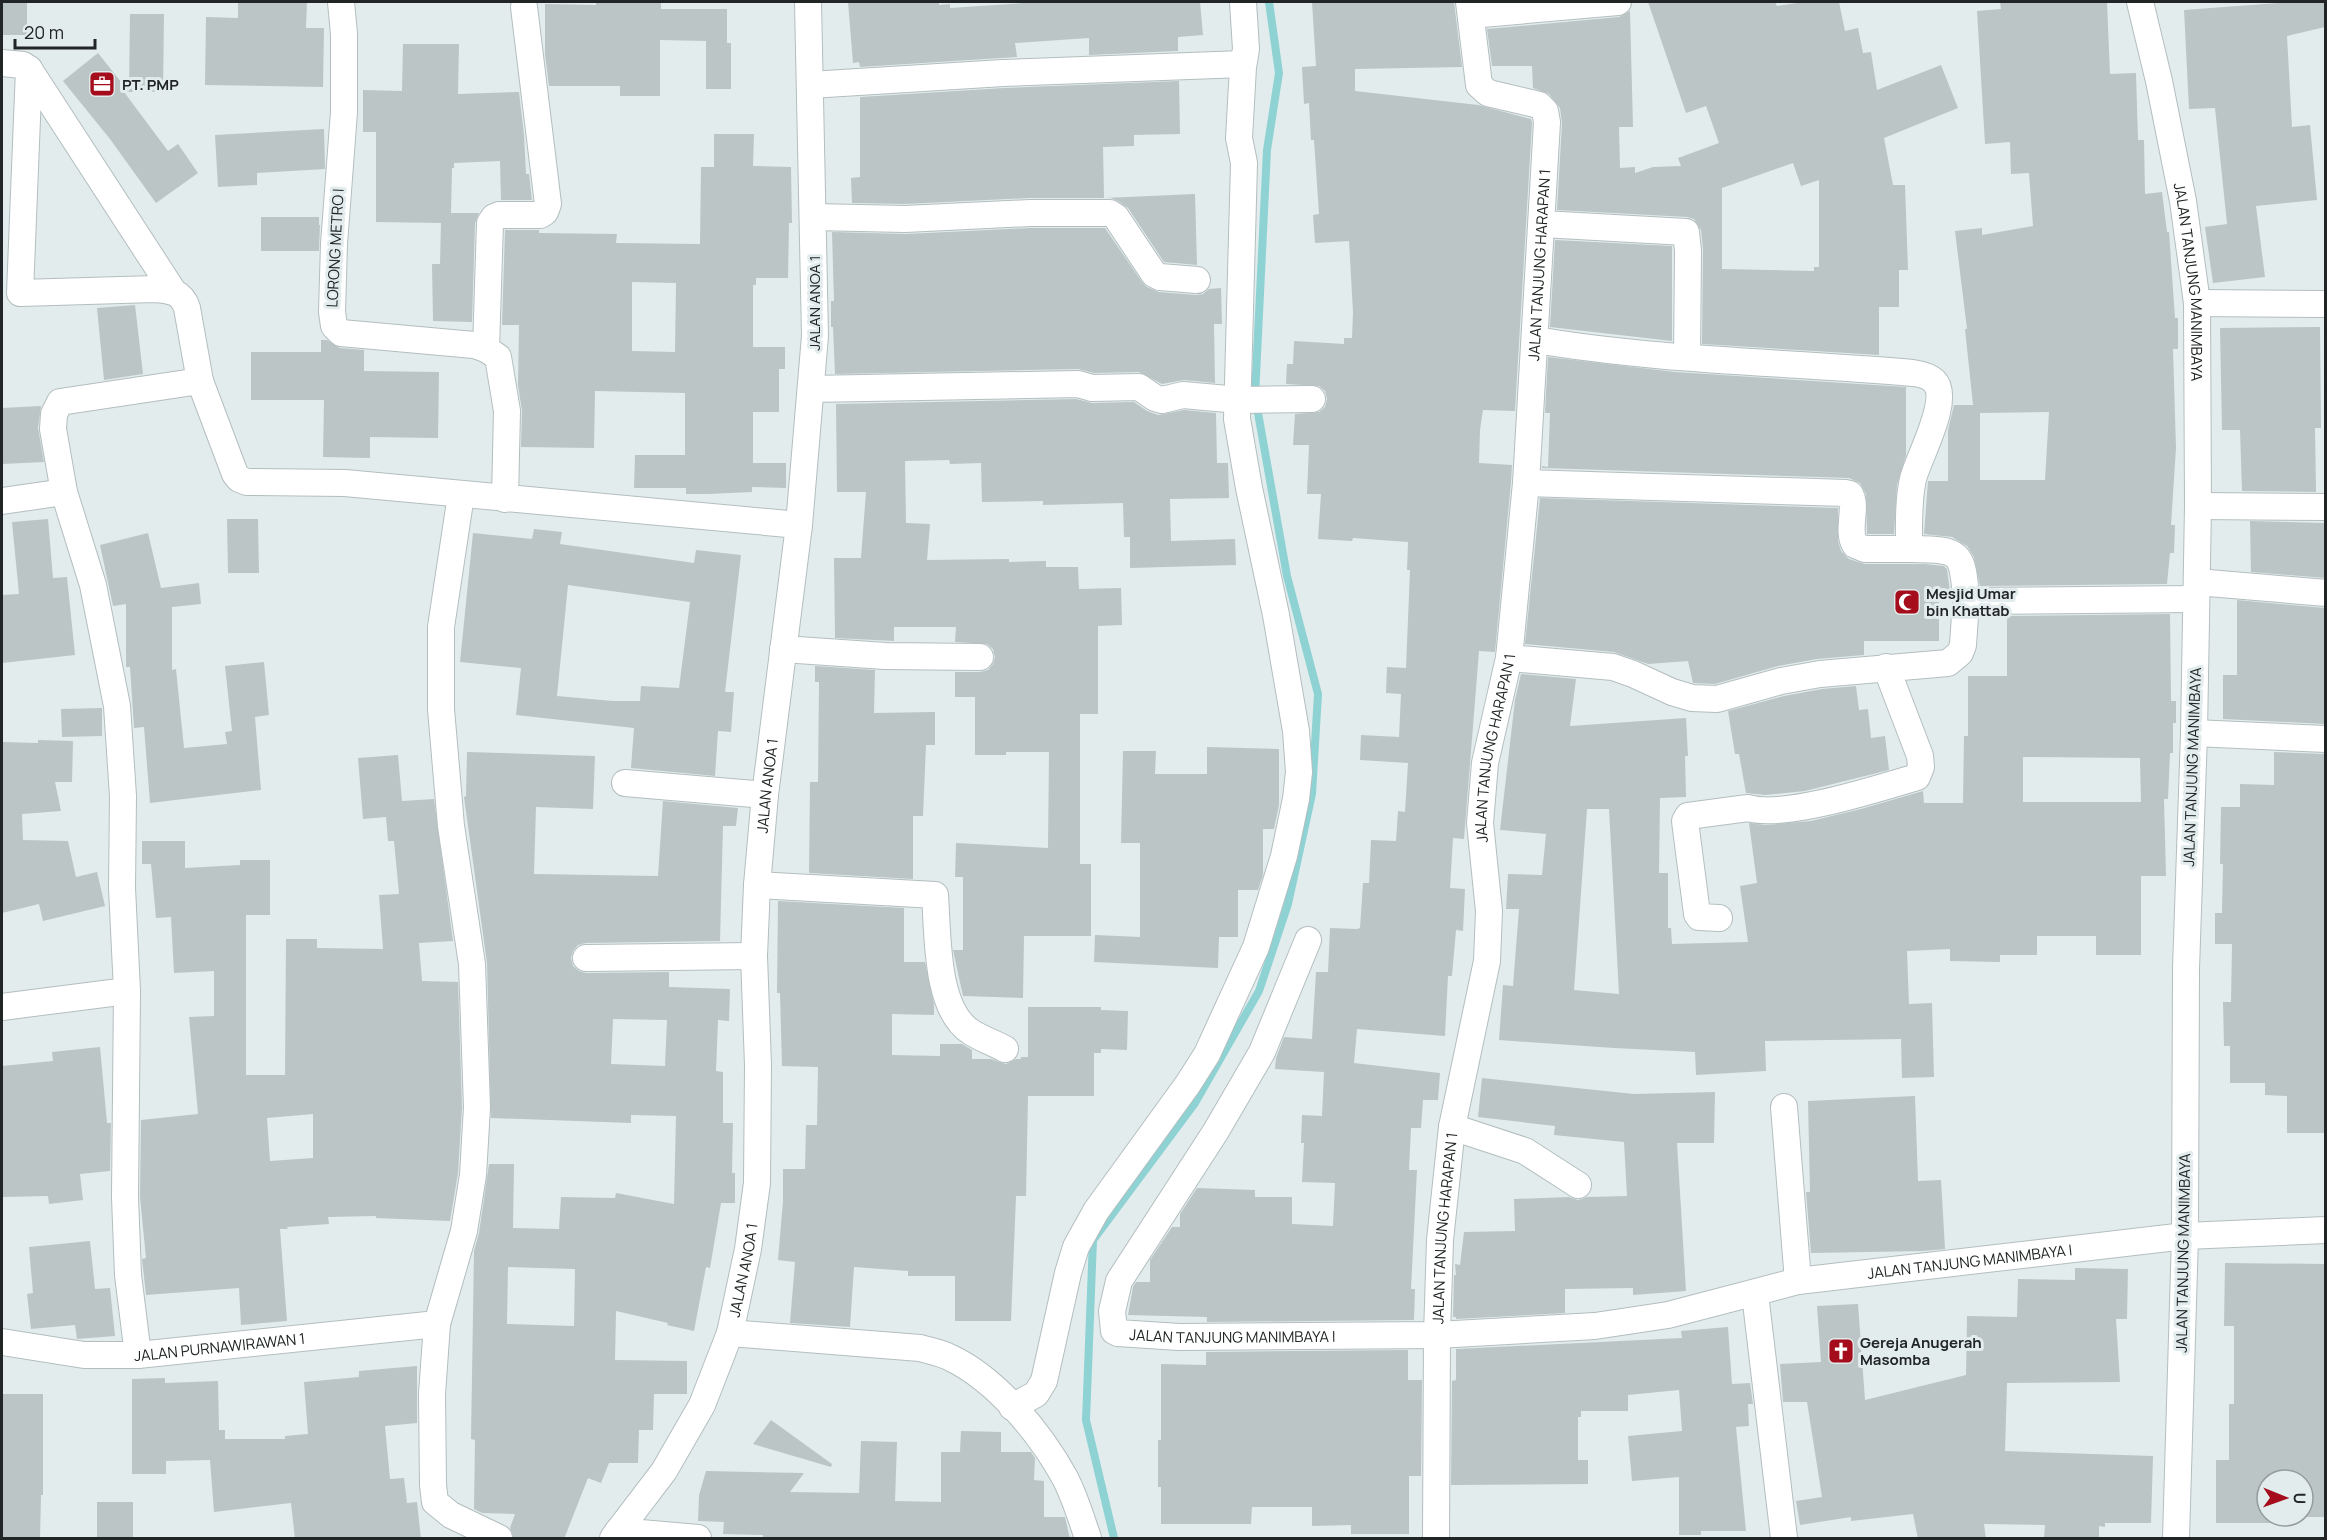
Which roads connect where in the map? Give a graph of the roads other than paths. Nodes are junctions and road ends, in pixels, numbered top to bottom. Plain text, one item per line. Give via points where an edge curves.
1 (341, 2) edge
2 (808, 2) edge
3 (1243, 2) edge
4 (1618, 2) edge
5 (2140, 2) edge
6 (524, 7) dead end
7 (1470, 8) edge
8 (2, 63) edge
9 (1243, 64) junction
10 (29, 69) junction
11 (810, 85) junction
12 (813, 217) junction
13 (1542, 224) junction
14 (1197, 280) dead end
15 (173, 291) junction
16 (11, 292) edge
17 (2197, 303) junction
18 (2325, 304) edge
19 (1536, 340) junction
20 (486, 349) junction
21 (1687, 357) junction
22 (200, 381) junction
23 (811, 389) junction
24 (1312, 399) dead end
25 (1242, 400) junction
26 (1526, 483) junction
27 (64, 492) junction
28 (461, 495) junction
29 (505, 499) junction
30 (2, 501) edge
31 (2198, 506) junction
32 (2325, 507) edge
33 (799, 525) junction
34 (1909, 549) junction
35 (2196, 591) junction
36 (2325, 592) edge
37 (1966, 602) junction
38 (783, 649) junction
39 (980, 657) dead end
40 (1509, 658) junction
41 (1886, 667) junction
42 (2194, 733) junction
43 (2325, 739) edge
44 (625, 783) dead end
45 (765, 795) junction
46 (757, 885) junction
47 (1719, 918) dead end
48 (1308, 940) dead end
49 (754, 957) junction
50 (586, 958) dead end
51 (127, 991) junction
52 (2, 1007) edge
53 (1005, 1049) dead end
54 (1784, 1107) dead end
55 (1452, 1127) junction
56 (1578, 1185) dead end
57 (2325, 1230) edge
58 (2185, 1236) junction
59 (1798, 1281) junction
60 (1755, 1294) junction
61 (437, 1324) junction
62 (730, 1333) junction
63 (1437, 1335) junction
64 (2, 1341) edge
65 (138, 1355) junction
66 (1012, 1407) junction
67 (616, 1535) edge
68 (499, 1539) edge
69 (698, 1539) edge
70 (1088, 1539) edge
71 (1436, 1539) edge
72 (1784, 1539) edge
73 (2176, 1539) edge

1 - 20 street, LORONG METRO I via 344,112 334,244 334,326 341,333
2 - 11 street, JALAN ANOA 1
3 - 9 street
4 - 7 street
5 - 17 street, JALAN TANJUNG MANIMBAYA via 2183,201
6 - 20 street via 549,204 540,215 499,215 490,223
7 - 13 street, JALAN TANJUNG HARAPAN 1 via 1479,85 1488,93 1530,101 1545,111
8 - 10 street
9 - 11 street
9 - 25 street via 1239,138 1244,163
10 - 15 street
10 - 16 street
11 - 12 street, JALAN ANOA 1
12 - 14 street via 905,219 1110,213 1154,274
12 - 23 street, JALAN ANOA 1 via 815,336
13 - 19 street, JALAN TANJUNG HARAPAN 1
13 - 21 street via 1686,232
15 - 16 street
15 - 22 street via 184,302
17 - 18 street
17 - 31 street, JALAN TANJUNG MANIMBAYA
19 - 21 street
19 - 26 street, JALAN TANJUNG HARAPAN 1
20 - 29 street via 498,357 503,375 507,411
21 - 34 street via 1913,373 1935,381 1938,413 1914,478
22 - 27 street via 60,402 53,429
22 - 28 street via 239,479 345,483
23 - 25 street via 1078,384 1092,388 1139,387 1162,400 1183,395
23 - 33 street, JALAN ANOA 1
24 - 25 street
25 - 66 street via 1237,419 1239,434 1276,615 1298,749 1296,799 1284,856 1256,947 1207,1054 1082,1234 1068,1273 1044,1381 1036,1394
26 - 34 street via 1846,493 1853,500 1850,537 1855,545 1865,549
26 - 40 street, JALAN TANJUNG HARAPAN 1
27 - 30 street
27 - 51 street via 93,585 117,706
28 - 29 street
28 - 61 street via 441,627 441,710 451,826 472,964 477,1107 473,1175 464,1231
29 - 33 street
31 - 32 street
31 - 35 street, JALAN TANJUNG MANIMBAYA
33 - 38 street, JALAN ANOA 1
34 - 37 street via 1942,550 1957,557 1964,567
35 - 36 street
35 - 37 street
35 - 42 street, JALAN TANJUNG MANIMBAYA
37 - 41 street via 1963,645 1948,663
38 - 39 street
38 - 45 street, JALAN ANOA 1
40 - 41 street via 1613,667 1672,692 1717,699 1781,681
40 - 55 street, JALAN TANJUNG HARAPAN 1 via 1485,763 1480,823 1488,911 1487,961
41 - 47 street via 1920,756 1917,777 1805,806 1688,816 1685,820 1697,914
42 - 43 street
42 - 58 street, JALAN TANJUNG MANIMBAYA via 2186,969
44 - 45 street
45 - 46 street, JALAN ANOA 1
46 - 49 street, JALAN ANOA 1
46 - 53 street via 935,895 946,998 970,1032
48 - 63 street, JALAN TANJUNG MANIMBAYA I via 1262,1052 1119,1281 1112,1311 1113,1328 1125,1335 1179,1337
49 - 50 street
49 - 62 street, JALAN ANOA 1 via 757,1183
51 - 52 street
51 - 65 street via 125,1197 128,1275
54 - 59 street
55 - 56 street via 1526,1151
55 - 63 street, JALAN TANJUNG HARAPAN 1 via 1440,1240
57 - 58 street, JALAN TANJUNG MANIMBAYA I
58 - 59 street, JALAN TANJUNG MANIMBAYA I
58 - 73 street, JALAN TANJUNG MANIMBAYA
59 - 60 street, JALAN TANJUNG MANIMBAYA I
60 - 63 street, JALAN TANJUNG MANIMBAYA I via 1668,1315 1595,1326
60 - 72 street
61 - 65 street, JALAN PURNAWIRAWAN 1
61 - 68 street via 432,1394 435,1502 451,1515
62 - 66 street via 920,1348 975,1371
62 - 67 street, JALAN ANOA 1 via 697,1414 664,1471
63 - 71 street, JALAN TANJUNG HARAPAN 1
64 - 65 street, JALAN PURNAWIRAWAN 1 via 84,1355
66 - 70 street via 1049,1450 1066,1480
67 - 69 street

